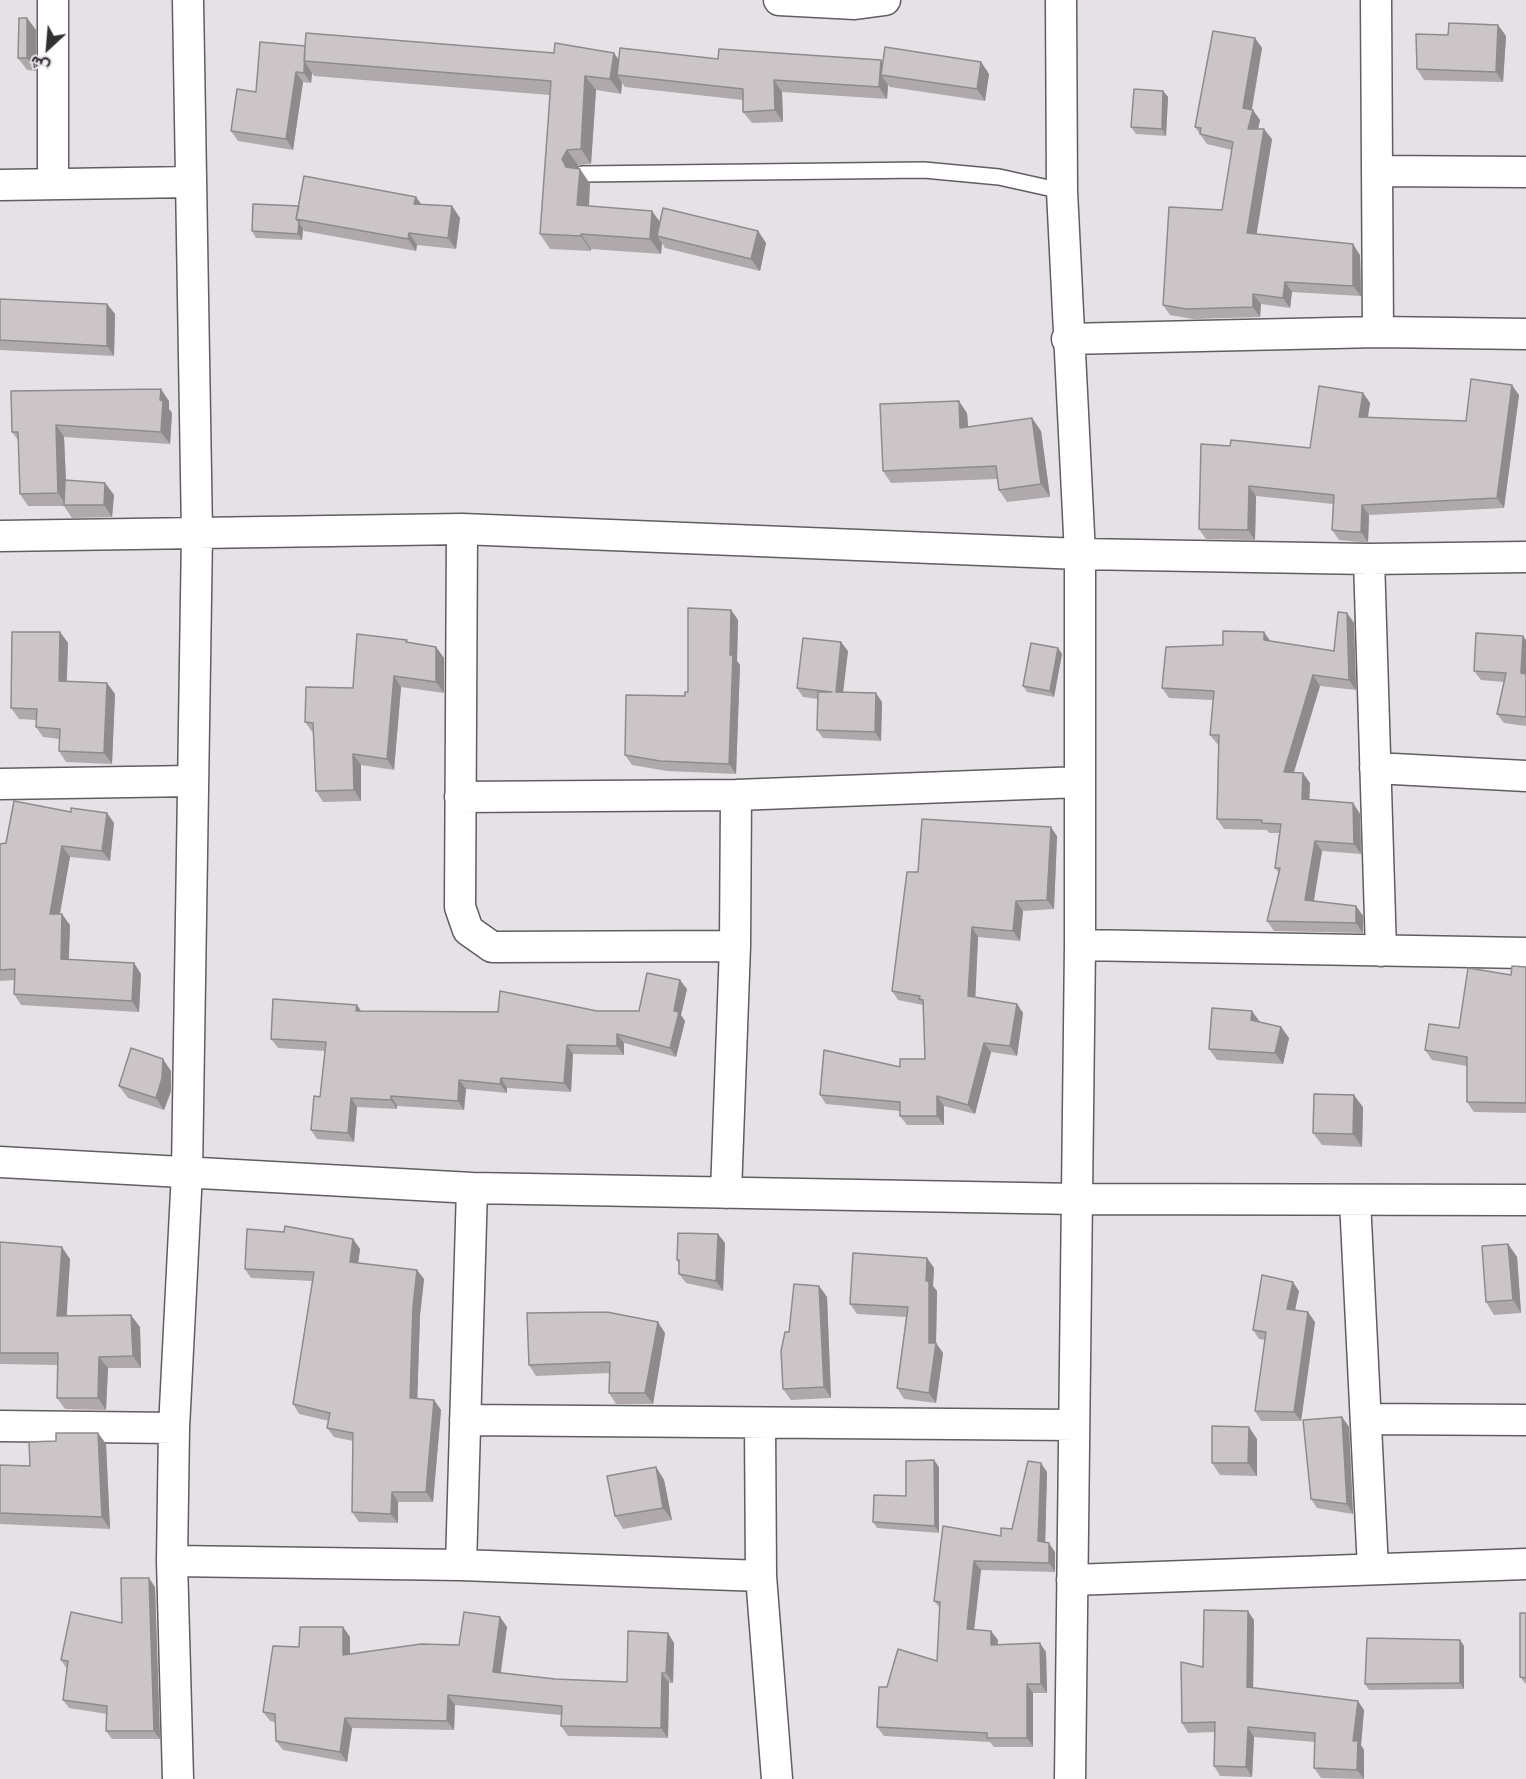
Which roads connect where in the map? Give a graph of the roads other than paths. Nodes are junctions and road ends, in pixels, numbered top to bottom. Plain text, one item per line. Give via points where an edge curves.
1 (53, 0) edge
2 (188, 0) edge
3 (787, 0) edge
4 (885, 0) edge
5 (1061, 0) edge
6 (1376, 0) edge
7 (1377, 171) junction
8 (1526, 172) edge
9 (582, 174) edge
10 (191, 182) junction
11 (53, 184) junction
12 (0, 185) edge
13 (1062, 191) junction
14 (1378, 332) junction
15 (1526, 334) edge
16 (1067, 339) junction
17 (462, 529) junction
18 (197, 534) junction
19 (0, 536) edge
20 (1080, 554) junction
21 (1526, 557) edge
22 (1369, 559) junction
23 (1375, 768) junction
24 (1526, 776) edge
25 (193, 781) junction
26 (1080, 782) junction
27 (0, 784) edge
28 (736, 795) junction
29 (460, 797) junction
30 (1080, 945) junction
31 (735, 946) junction
32 (1381, 951) junction
33 (1526, 953) edge
34 (0, 1162) edge
35 (187, 1172) junction
36 (472, 1188) junction
37 (726, 1193) junction
38 (1077, 1199) junction
39 (1355, 1200) junction
40 (1526, 1200) edge
41 (1366, 1419) junction
42 (465, 1420) junction
43 (1526, 1420) edge
44 (760, 1424) junction
45 (1074, 1425) junction
46 (0, 1426) edge
47 (174, 1428) junction
48 (172, 1561) junction
49 (1526, 1564) edge
50 (461, 1565) junction
51 (1373, 1569) junction
52 (761, 1576) junction
53 (1072, 1581) junction
54 (178, 1779) edge
55 (777, 1779) edge
56 (1070, 1779) edge

1 - 11 street
2 - 10 street
3 - 4 street via 855,4
5 - 13 street
6 - 7 street
7 - 8 street
7 - 14 street
9 - 13 lane via 924,170 999,177
10 - 11 street
10 - 18 street
11 - 12 street
13 - 16 street
14 - 15 street
14 - 16 street
16 - 20 street
17 - 18 street
17 - 20 street
17 - 29 street
18 - 19 street
18 - 25 street
20 - 22 street
20 - 26 street
21 - 22 street
22 - 23 street
23 - 24 street
23 - 32 street
25 - 27 street
25 - 35 street
26 - 28 street
26 - 30 street
28 - 29 street
28 - 31 street
29 - 31 street via 460,907 468,930 492,947
30 - 32 street
30 - 38 street
31 - 37 street
32 - 33 street
34 - 35 street
35 - 36 street
35 - 47 street
36 - 37 street
36 - 42 street
37 - 38 street
38 - 39 street
38 - 45 street
39 - 40 street
39 - 41 street
41 - 43 street
41 - 51 street
42 - 44 street
42 - 50 street
44 - 45 street
44 - 52 street
45 - 53 street
46 - 47 street
47 - 48 street
48 - 50 street
48 - 54 street
49 - 51 street
50 - 52 street
51 - 53 street
52 - 55 street
53 - 56 street

